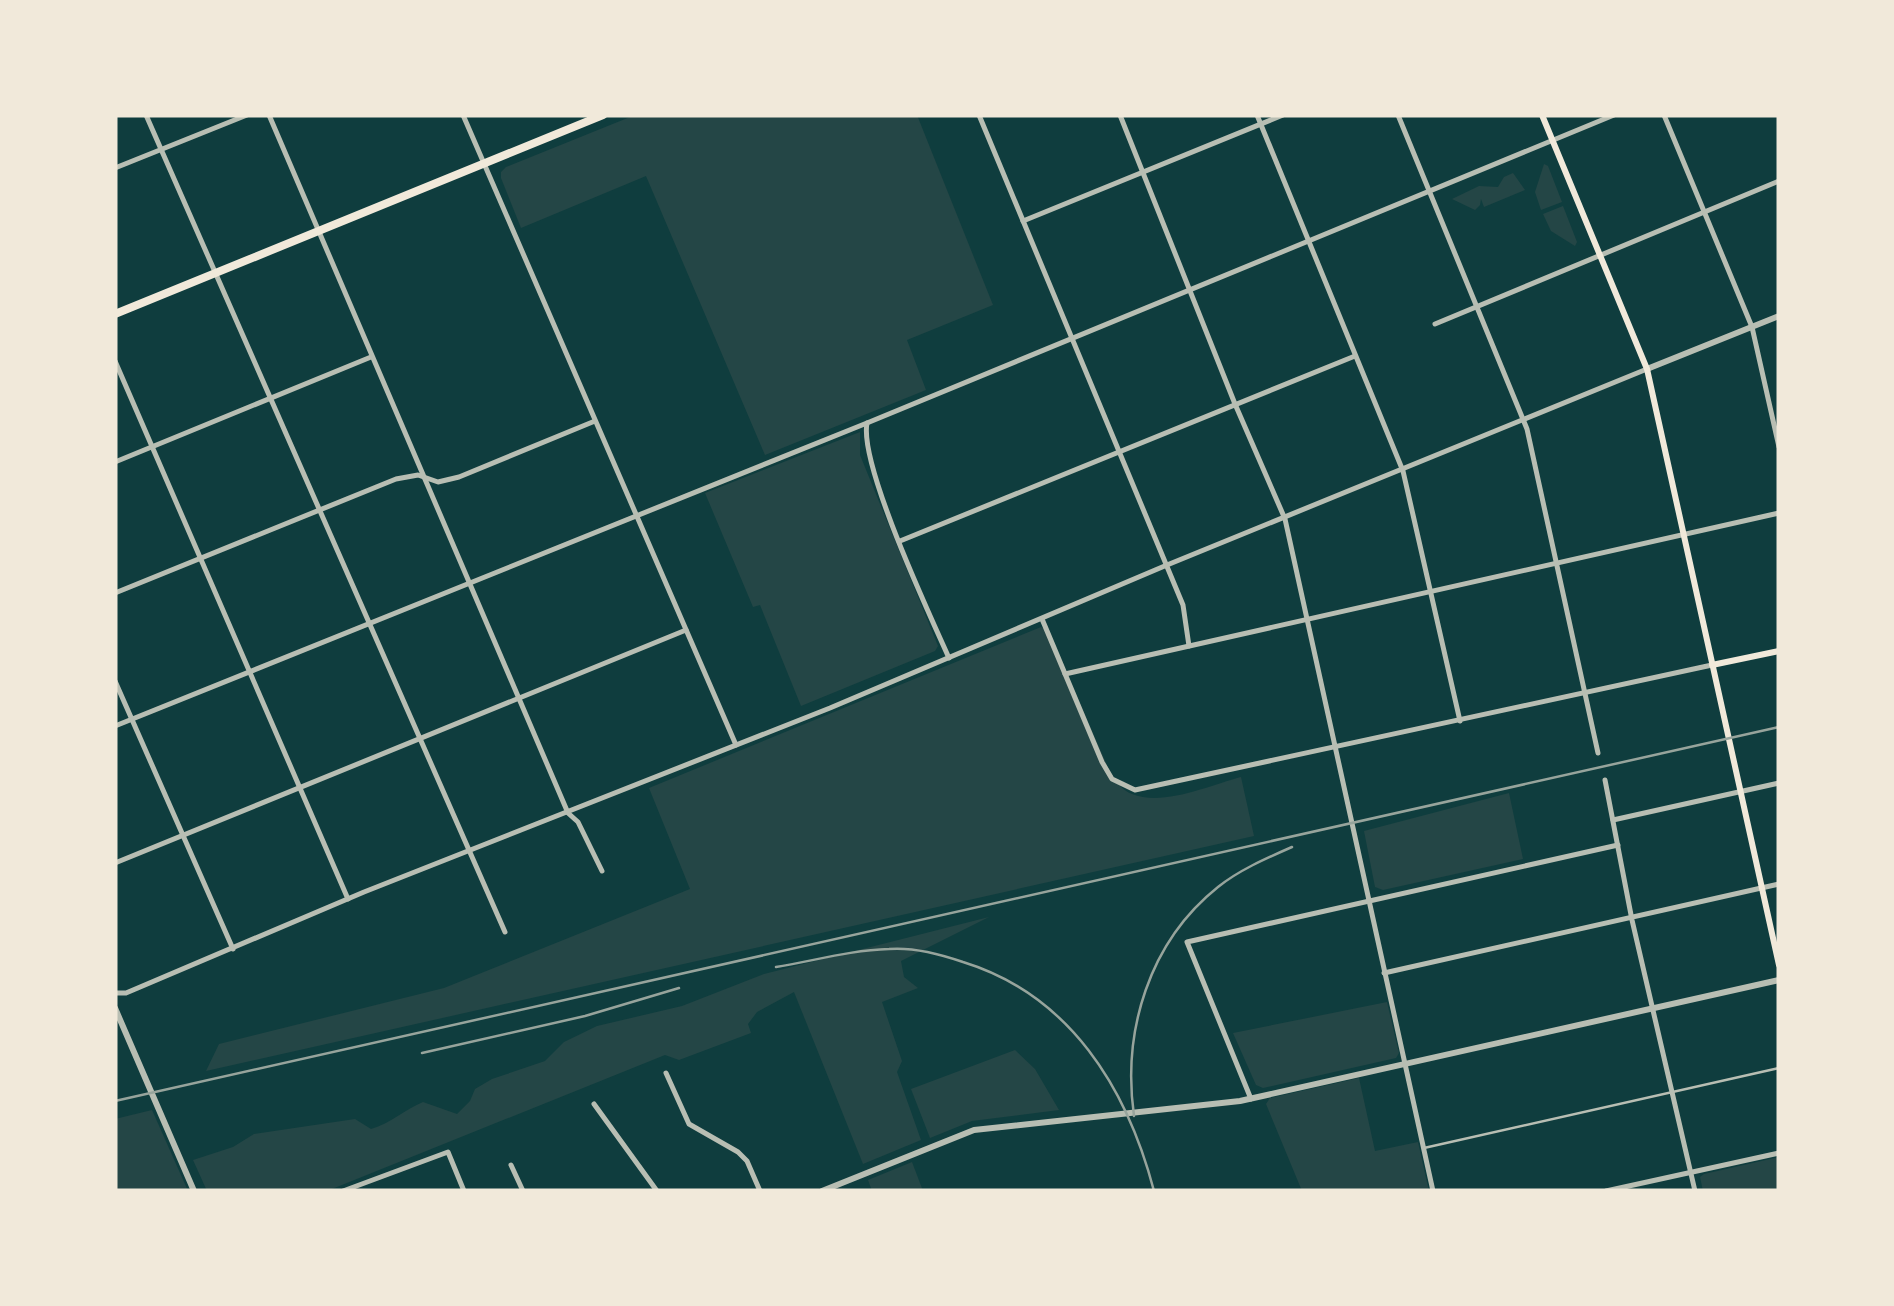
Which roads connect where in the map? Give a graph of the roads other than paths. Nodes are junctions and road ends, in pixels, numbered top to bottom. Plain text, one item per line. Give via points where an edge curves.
1 (146, 115) edge
2 (247, 115) edge
3 (269, 115) edge
4 (462, 115) edge
5 (602, 115) edge
6 (978, 115) edge
7 (1120, 115) edge
8 (1258, 115) edge
9 (1283, 115) edge
10 (1398, 115) edge
11 (1542, 115) edge
12 (1614, 115) edge
13 (1664, 115) edge
14 (1261, 124) junction
15 (1552, 140) junction
16 (160, 150) junction
17 (484, 164) junction
18 (115, 168) edge
19 (1144, 172) junction
20 (1779, 181) edge
21 (1428, 189) junction
22 (1704, 212) junction
23 (1023, 220) junction
24 (320, 230) junction
25 (1308, 240) junction
26 (1600, 255) junction
27 (217, 272) junction
28 (1190, 288) junction
29 (1478, 306) junction
30 (115, 314) edge
31 (1779, 316) edge
32 (1434, 324) dead end
33 (1752, 327) junction
34 (1072, 337) junction
35 (1356, 356) junction
36 (372, 357) junction
37 (115, 361) edge
38 (1647, 369) junction
39 (271, 399) junction
40 (1235, 404) junction
41 (1523, 419) junction
42 (594, 421) junction
43 (867, 422) junction
44 (152, 447) junction
45 (1779, 447) edge
46 (1120, 450) junction
47 (115, 462) edge
48 (1403, 471) junction
49 (427, 481) junction
50 (320, 510) junction
51 (1779, 513) edge
52 (636, 516) junction
53 (1285, 518) junction
54 (1683, 533) junction
55 (900, 541) junction
56 (200, 558) junction
57 (1556, 561) junction
58 (1166, 566) junction
59 (470, 580) junction
60 (1432, 592) junction
61 (115, 593) edge
62 (1042, 619) junction
63 (1306, 620) junction
64 (369, 621) junction
65 (686, 630) junction
66 (1189, 646) junction
67 (1779, 650) edge
68 (949, 658) junction
69 (1712, 666) junction
70 (249, 671) junction
71 (1064, 674) junction
72 (115, 682) edge
73 (1585, 694) junction
74 (520, 697) junction
75 (132, 719) junction
76 (1460, 721) junction
77 (115, 726) edge
78 (420, 738) junction
79 (736, 745) junction
80 (1337, 752) junction
81 (1598, 753) dead end
82 (1605, 780) dead end
83 (1779, 784) edge
84 (300, 787) junction
85 (1740, 792) junction
86 (568, 813) junction
87 (1613, 820) junction
88 (182, 836) junction
89 (1618, 846) junction
90 (471, 852) junction
91 (115, 863) edge
92 (602, 871) dead end
93 (1779, 884) edge
94 (1762, 888) junction
95 (348, 899) junction
96 (1370, 901) junction
97 (1632, 920) junction
98 (505, 932) dead end
99 (233, 949) junction
100 (1779, 965) edge
101 (1384, 974) junction
102 (1779, 980) edge
103 (115, 993) edge
104 (115, 1008) edge
105 (1654, 1009) junction
106 (1404, 1065) junction
107 (1779, 1068) edge
108 (666, 1074) dead end
109 (1672, 1091) junction
110 (1251, 1099) junction
111 (594, 1104) dead end
112 (1423, 1148) junction
113 (1779, 1153) edge
114 (511, 1165) dead end
115 (1690, 1172) junction
116 (194, 1191) edge
117 (343, 1191) edge
118 (464, 1191) edge
119 (523, 1191) edge
120 (656, 1191) edge
121 (760, 1191) edge
122 (822, 1191) edge
123 (1433, 1191) edge
124 (1606, 1191) edge
125 (1694, 1191) edge

1 - 16 street
2 - 16 street
3 - 24 street
4 - 17 street
5 - 17 highway
6 - 23 street
7 - 19 street
8 - 14 street
9 - 14 street
10 - 21 street
11 - 15 main road
12 - 15 street
13 - 22 street
14 - 19 street
14 - 25 street
15 - 21 street
15 - 26 main road
16 - 18 street
16 - 27 street
17 - 24 highway
17 - 42 street
19 - 23 street
19 - 28 street
20 - 22 street
21 - 25 street
21 - 29 street
22 - 26 street
22 - 33 street
23 - 34 street
24 - 27 highway
24 - 36 street
25 - 28 street
25 - 35 street
26 - 29 street
26 - 38 main road
27 - 30 highway
27 - 39 street
28 - 34 street
28 - 40 street
29 - 32 street
29 - 41 street
31 - 33 street
33 - 38 street
33 - 45 street
34 - 43 street
34 - 46 street
35 - 40 street
35 - 48 street
36 - 39 street
36 - 49 street
37 - 44 street
38 - 41 street
38 - 54 main road
39 - 44 street
39 - 50 street
40 - 46 street
40 - 53 street
41 - 48 street
41 - 57 street
42 - 49 street via 459,476
42 - 52 street
43 - 52 street
43 - 55 street via 867,449
44 - 47 street
44 - 56 street
46 - 55 street
46 - 58 street
48 - 53 street
48 - 60 street
49 - 50 street via 410,475
49 - 59 street
50 - 56 street
50 - 64 street
51 - 54 street
52 - 59 street
52 - 65 street
53 - 58 street
53 - 63 street
54 - 57 street
54 - 69 main road
55 - 68 street
56 - 61 street
56 - 70 street
57 - 60 street
57 - 73 street
58 - 62 street
58 - 66 street via 1183,605
59 - 64 street
59 - 74 street
60 - 63 street
60 - 76 street
62 - 68 street
62 - 71 street
63 - 66 street
63 - 80 street
64 - 70 street
64 - 78 street
65 - 74 street
65 - 79 street
66 - 71 street
67 - 69 main road
68 - 79 street
69 - 73 street
69 - 85 main road
70 - 75 street
70 - 84 street
71 - 80 street via 1112,779 1122,786 1146,790
72 - 75 street
73 - 76 street
73 - 81 street
74 - 78 street
74 - 86 street
75 - 77 street
75 - 88 street
76 - 80 street
78 - 84 street
78 - 90 street
79 - 86 street
80 - 96 street
82 - 87 street
83 - 85 street
84 - 88 street
84 - 95 street
85 - 87 street
85 - 94 main road
86 - 90 street
86 - 92 street
87 - 89 street
88 - 91 street
88 - 99 street
89 - 96 street
89 - 97 street
90 - 95 street
90 - 98 street
93 - 94 street
94 - 97 street
94 - 100 main road
95 - 99 street
96 - 101 street
96 - 110 street via 1187,942
97 - 101 street
97 - 105 street
99 - 103 street
101 - 106 street
102 - 105 street
104 - 116 street
105 - 106 street
105 - 109 street
106 - 110 street
106 - 112 street
107 - 109 lane
108 - 121 street via 689,1124 738,1152
109 - 112 lane
109 - 115 street
110 - 122 street via 974,1130
111 - 120 street
112 - 123 street
113 - 115 street
114 - 119 street
115 - 124 street
115 - 125 street
117 - 118 street via 448,1152

